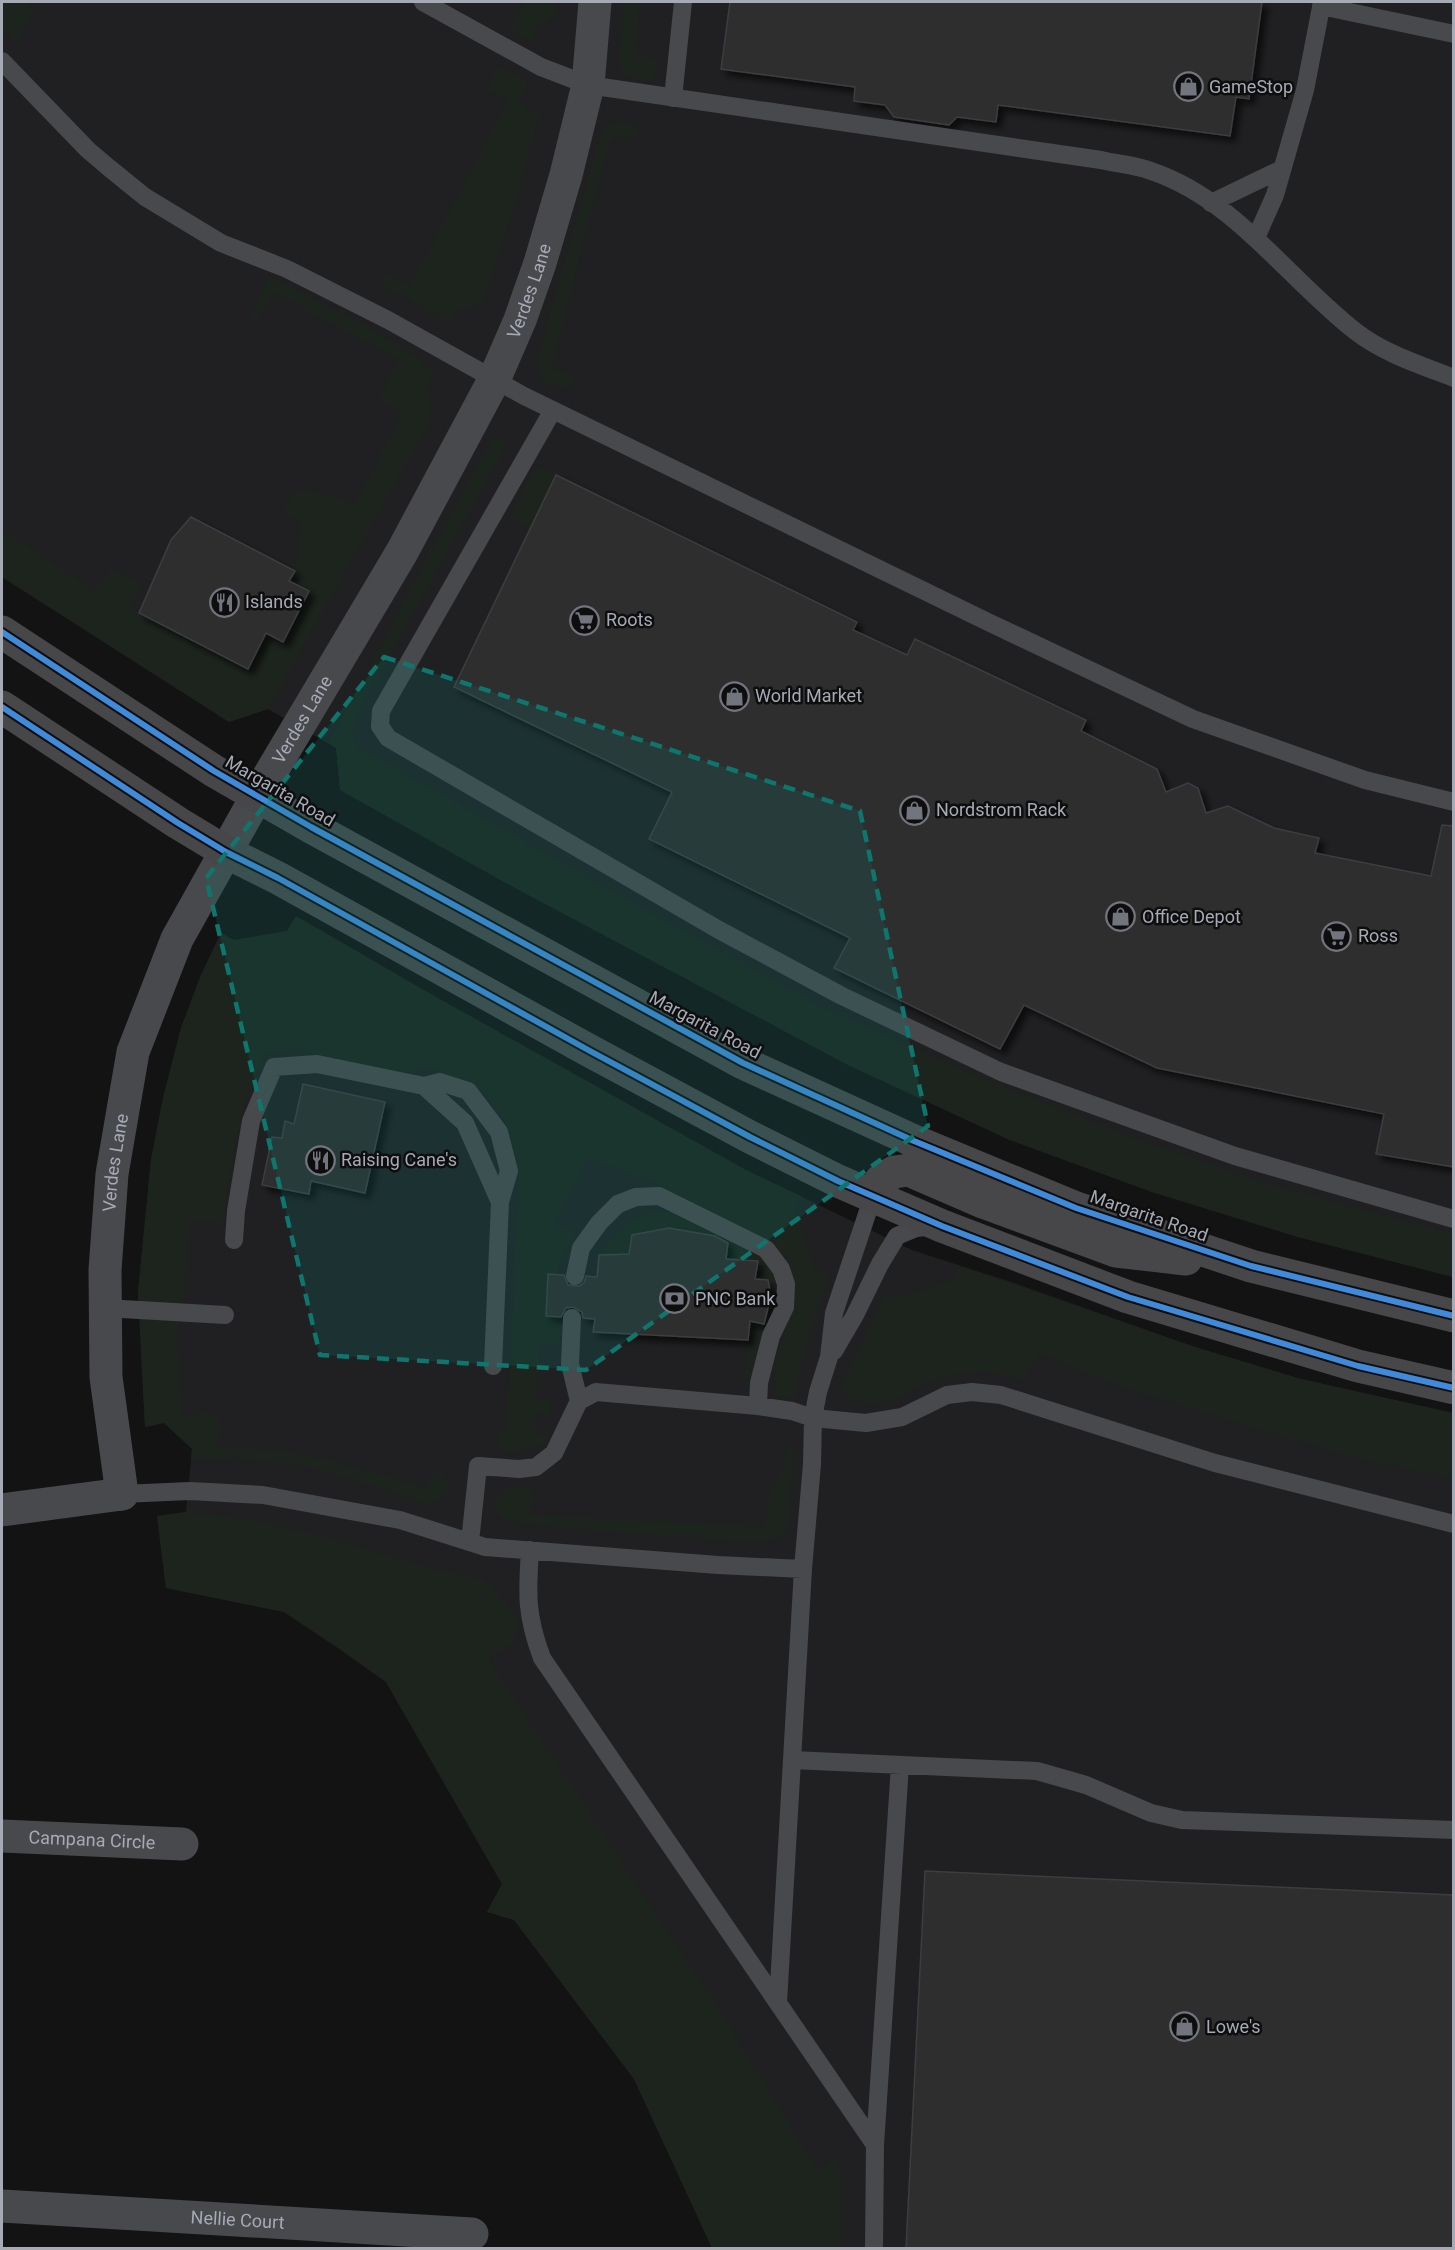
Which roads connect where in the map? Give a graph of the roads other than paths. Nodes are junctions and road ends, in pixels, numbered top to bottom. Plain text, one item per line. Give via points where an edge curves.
1 (423, 2) edge
2 (595, 2) edge
3 (683, 2) edge
4 (1321, 4) edge
5 (1454, 34) edge
6 (2, 61) edge
7 (588, 84) junction
8 (673, 98) junction
9 (1282, 169) junction
10 (1211, 203) junction
11 (1256, 238) junction
12 (1454, 378) edge
13 (494, 380) junction
14 (553, 410) junction
15 (2, 632) edge
16 (2, 707) edge
17 (257, 796) junction
18 (1454, 802) edge
19 (226, 852) junction
20 (424, 1086) junction
21 (873, 1196) junction
22 (500, 1202) junction
23 (1454, 1219) edge
24 (942, 1226) junction
25 (234, 1240) dead end
26 (1251, 1266) junction
27 (575, 1276) dead end
28 (105, 1308) junction
29 (225, 1315) dead end
30 (1454, 1316) edge
31 (572, 1318) dead end
32 (830, 1357) junction
33 (493, 1366) dead end
34 (1454, 1388) edge
35 (579, 1401) junction
36 (758, 1406) junction
37 (813, 1418) junction
38 (122, 1494) junction
39 (2, 1510) edge
40 (1454, 1524) edge
41 (470, 1542) junction
42 (530, 1550) junction
43 (803, 1569) junction
44 (792, 1760) junction
45 (900, 1765) junction
46 (1454, 1830) edge
47 (2, 1836) edge
48 (182, 1844) dead end
49 (778, 2003) junction
50 (875, 2145) junction
51 (2, 2206) edge
52 (472, 2234) dead end
53 (874, 2248) edge

1 - 7 lane via 541,67
2 - 7 street, Verdes Lane
3 - 8 lane
4 - 5 lane
4 - 9 lane via 1305,90
6 - 13 lane via 88,150 145,197 221,243 346,298
7 - 8 lane
7 - 13 street, Verdes Lane via 540,263
8 - 10 lane via 1101,160 1151,171
9 - 10 lane
9 - 11 lane
10 - 11 lane
11 - 12 lane via 1355,332 1396,356
13 - 14 lane
13 - 17 street, Verdes Lane via 402,552
14 - 18 lane via 1193,719 1365,780
14 - 23 lane via 381,711 380,726 388,738 719,930 842,996 1001,1072 1235,1156
15 - 17 main road, Margarita Road
16 - 19 main road
17 - 19 street, Verdes Lane
17 - 26 main road, Margarita Road via 743,1064 1076,1208
19 - 21 main road via 750,1137
19 - 28 street, Verdes Lane via 177,939 134,1052 112,1174
20 - 22 lane via 465,1123
20 - 22 lane via 441,1082 468,1091 499,1132 510,1171
20 - 25 lane via 317,1064 274,1067 251,1121
21 - 24 main road
21 - 26 main road via 882,1180 894,1172 909,1170 1116,1251
21 - 32 lane via 834,1313
22 - 33 lane
24 - 32 lane via 916,1228 897,1236
24 - 34 main road via 1128,1297 1358,1365
26 - 30 main road, Margarita Road
27 - 36 lane via 581,1248 598,1223 618,1204 636,1197 659,1196 766,1249 782,1269 785,1306 759,1383
28 - 29 lane
28 - 38 street, Verdes Lane via 106,1377
31 - 35 lane via 570,1364
32 - 37 lane
35 - 36 lane via 596,1392
35 - 41 lane via 554,1453 536,1467 478,1466
36 - 37 lane
37 - 40 lane via 866,1423 902,1417 947,1395 1001,1395 1215,1463
37 - 43 lane
38 - 39 street
38 - 41 lane via 263,1494 400,1520
41 - 42 lane
42 - 43 lane
42 - 49 lane via 527,1595 531,1629 542,1658
43 - 44 lane
44 - 45 lane
44 - 49 lane
45 - 46 lane via 1037,1771 1086,1785 1150,1813 1182,1820
45 - 50 lane
47 - 48 street, Campana Circle
49 - 50 lane
50 - 53 lane
51 - 52 street, Nellie Court

